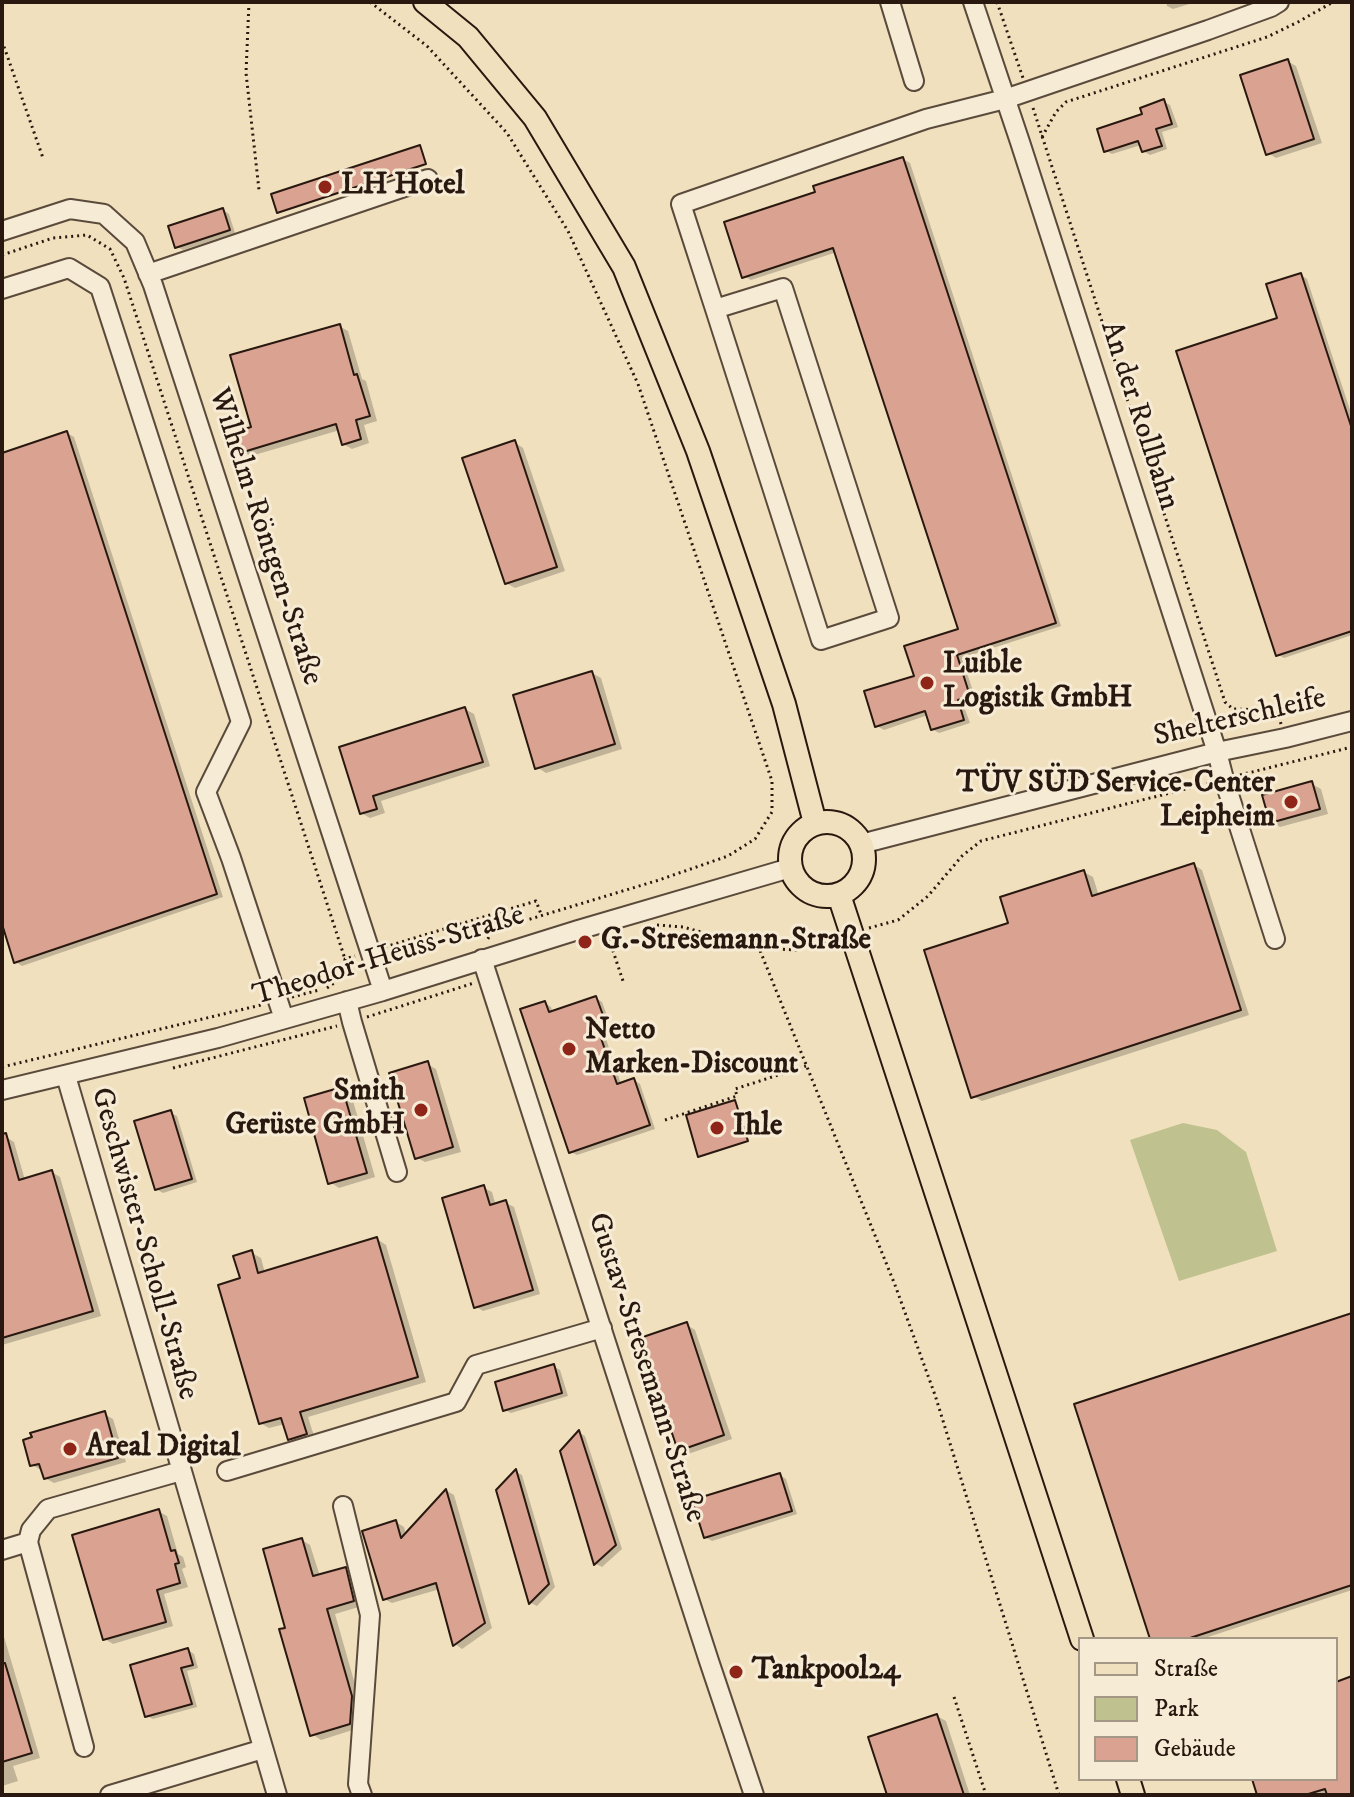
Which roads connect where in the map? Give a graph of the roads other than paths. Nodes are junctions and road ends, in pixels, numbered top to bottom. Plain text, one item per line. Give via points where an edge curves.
1 (425, 2) edge
2 (890, 2) edge
3 (973, 2) edge
4 (1279, 2) edge
5 (914, 81) dead end
6 (1005, 99) junction
7 (428, 179) dead end
8 (2, 231) edge
9 (148, 274) junction
10 (2, 289) edge
11 (715, 309) junction
12 (1352, 721) edge
13 (1217, 752) junction
14 (815, 823) junction
15 (861, 844) junction
16 (790, 868) junction
17 (839, 895) junction
18 (1275, 939) dead end
19 (482, 959) junction
20 (383, 991) junction
21 (347, 1001) junction
22 (284, 1019) junction
23 (66, 1076) junction
24 (2, 1090) edge
25 (397, 1172) dead end
26 (602, 1328) junction
27 (181, 1471) junction
28 (227, 1471) dead end
29 (343, 1506) dead end
30 (28, 1542) junction
31 (2, 1550) edge
32 (1081, 1637) edge
33 (84, 1747) dead end
34 (263, 1749) junction
35 (110, 1795) edge
36 (277, 1795) edge
37 (362, 1795) edge
38 (754, 1795) edge

1 - 14 main road via 468,37 535,118 624,267 703,466 784,704
2 - 5 street
3 - 6 street, An der Rollbahn
4 - 6 street
6 - 11 street via 926,119 681,204
6 - 13 street, An der Rollbahn
7 - 9 street
8 - 9 street, Wilhelm-Röntgen-Straße via 70,209 104,214 135,242
9 - 20 street, Wilhelm-Röntgen-Straße
10 - 22 street via 69,268 100,287 241,722 206,792
11 - 11 street via 821,640 889,618 783,288
12 - 13 street, Shelterschleife
13 - 15 street, Shelterschleife
13 - 18 street, An der Rollbahn
14 - 15 main road via 842,824
14 - 16 main road via 794,840
15 - 17 main road via 861,874
16 - 17 main road via 803,889 814,895
16 - 19 street, Theodor-Heuss-Straße
17 - 32 main road
19 - 20 street, Theodor-Heuss-Straße
19 - 26 street, Gustav-Stresemann-Straße
20 - 21 street, Theodor-Heuss-Straße
21 - 22 street, Theodor-Heuss-Straße
21 - 25 street
22 - 23 street, Theodor-Heuss-Straße
23 - 24 street, Theodor-Heuss-Straße
23 - 27 street, Geschwister-Scholl-Straße
26 - 28 street via 476,1365 456,1402
26 - 38 street, Gustav-Stresemann-Straße
27 - 30 street via 48,1509
27 - 34 street, Geschwister-Scholl-Straße
29 - 37 street via 370,1615 358,1784
30 - 31 street
30 - 33 street
34 - 35 street
34 - 36 street, Geschwister-Scholl-Straße

